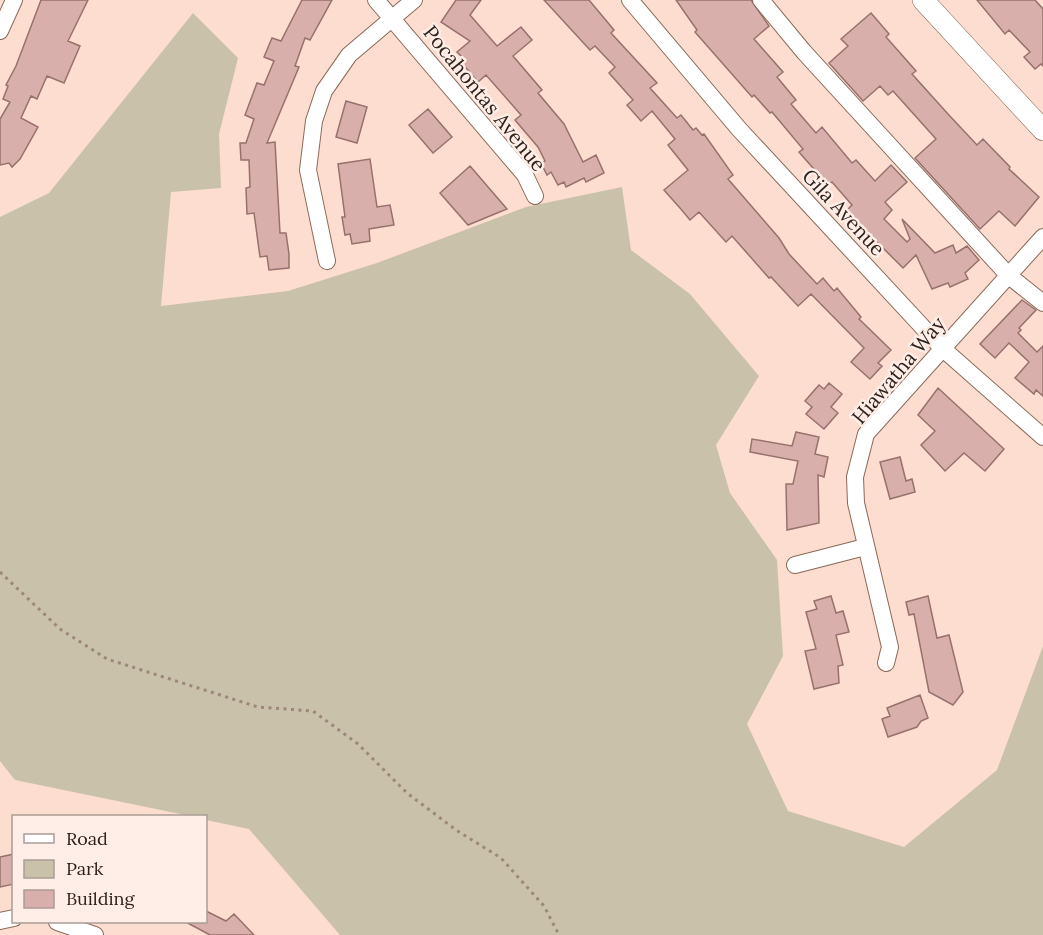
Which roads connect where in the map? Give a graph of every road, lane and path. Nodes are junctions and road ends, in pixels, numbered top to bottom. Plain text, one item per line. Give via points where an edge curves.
1 (14, 0) edge
2 (376, 0) edge
3 (414, 0) edge
4 (630, 0) edge
5 (761, 0) edge
6 (923, 0) edge
7 (392, 19) junction
8 (0, 31) edge
9 (1043, 130) edge
10 (535, 196) dead end
11 (1043, 237) edge
12 (327, 261) dead end
13 (1009, 276) junction
14 (1043, 303) edge
15 (942, 348) junction
16 (1043, 437) edge
17 (865, 547) junction
18 (795, 565) dead end
19 (0, 572) edge
20 (886, 663) dead end
21 (62, 923) edge
22 (94, 935) edge
23 (559, 935) edge

1 - 8 street
2 - 7 street, Pocahontas Avenue
3 - 7 street
4 - 15 street, Gila Avenue via 740,129
5 - 13 street
6 - 9 main road
7 - 10 street, Pocahontas Avenue via 525,175
7 - 12 street via 349,55 324,91 314,121 308,170
11 - 13 street, Hiawatha Way
13 - 14 street
13 - 15 street, Hiawatha Way
15 - 16 street, Gila Avenue
15 - 17 street, Hiawatha Way via 866,434 855,477
17 - 18 street
17 - 20 street, Hiawatha Way via 890,647
19 - 23 path via 60,629 107,659 258,707 313,711 358,744 407,793 501,858 544,906
21 - 22 street

